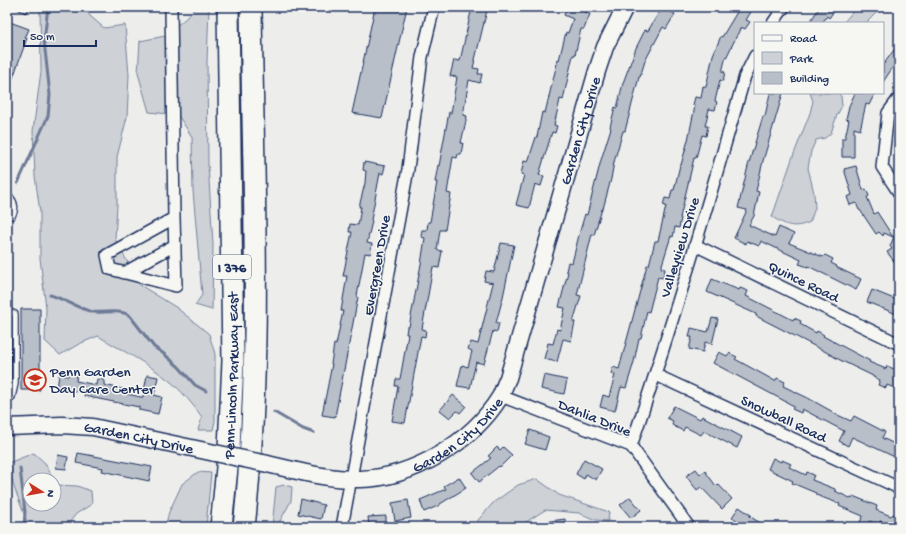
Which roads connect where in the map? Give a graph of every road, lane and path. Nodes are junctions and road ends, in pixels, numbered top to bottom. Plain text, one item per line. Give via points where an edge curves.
1 (21, 7) edge
2 (26, 7) edge
3 (171, 7) edge
4 (228, 7) edge
5 (250, 7) edge
6 (434, 7) edge
7 (625, 7) edge
8 (784, 7) edge
9 (774, 22) edge
10 (754, 58) edge
11 (899, 98) edge
12 (899, 193) edge
13 (7, 197) edge
14 (7, 216) edge
15 (174, 218) junction
16 (175, 245) junction
17 (696, 245) junction
18 (124, 273) junction
19 (7, 311) edge
20 (899, 344) edge
21 (656, 375) junction
22 (501, 396) junction
23 (7, 399) edge
24 (7, 427) edge
25 (631, 446) junction
26 (351, 479) junction
27 (899, 488) edge
28 (221, 527) edge
29 (244, 527) edge
30 (342, 527) edge
31 (689, 527) edge

1 - 2 lane
3 - 15 street
4 - 28 highway, Penn-Lincoln Parkway East / I 376 via 233,361 229,448
5 - 29 highway, Penn-Lincoln Parkway East / I 376 via 255,361
6 - 26 street, Evergreen Drive via 422,57 408,169
7 - 22 street, Garden City Drive via 605,47 597,71 517,350
8 - 9 street
10 - 17 street, Valleyview Drive via 745,76
11 - 12 street via 888,113 882,167
13 - 14 lane via 15,203 14,214
15 - 16 street
15 - 18 street via 107,255 110,269
16 - 18 street
16 - 18 street via 176,286
17 - 20 street, Quince Road
17 - 21 street, Valleyview Drive
19 - 23 lane via 15,314 15,384 12,396
21 - 25 street, Valleyview Drive
21 - 27 street, Snowball Road
22 - 25 street, Dahlia Drive
22 - 26 street, Garden City Drive via 472,430 450,448 428,461 409,470 383,477
24 - 26 street, Garden City Drive, bridge via 93,427 327,477
25 - 31 street, Dahlia Drive
26 - 30 street, Evergreen Drive

